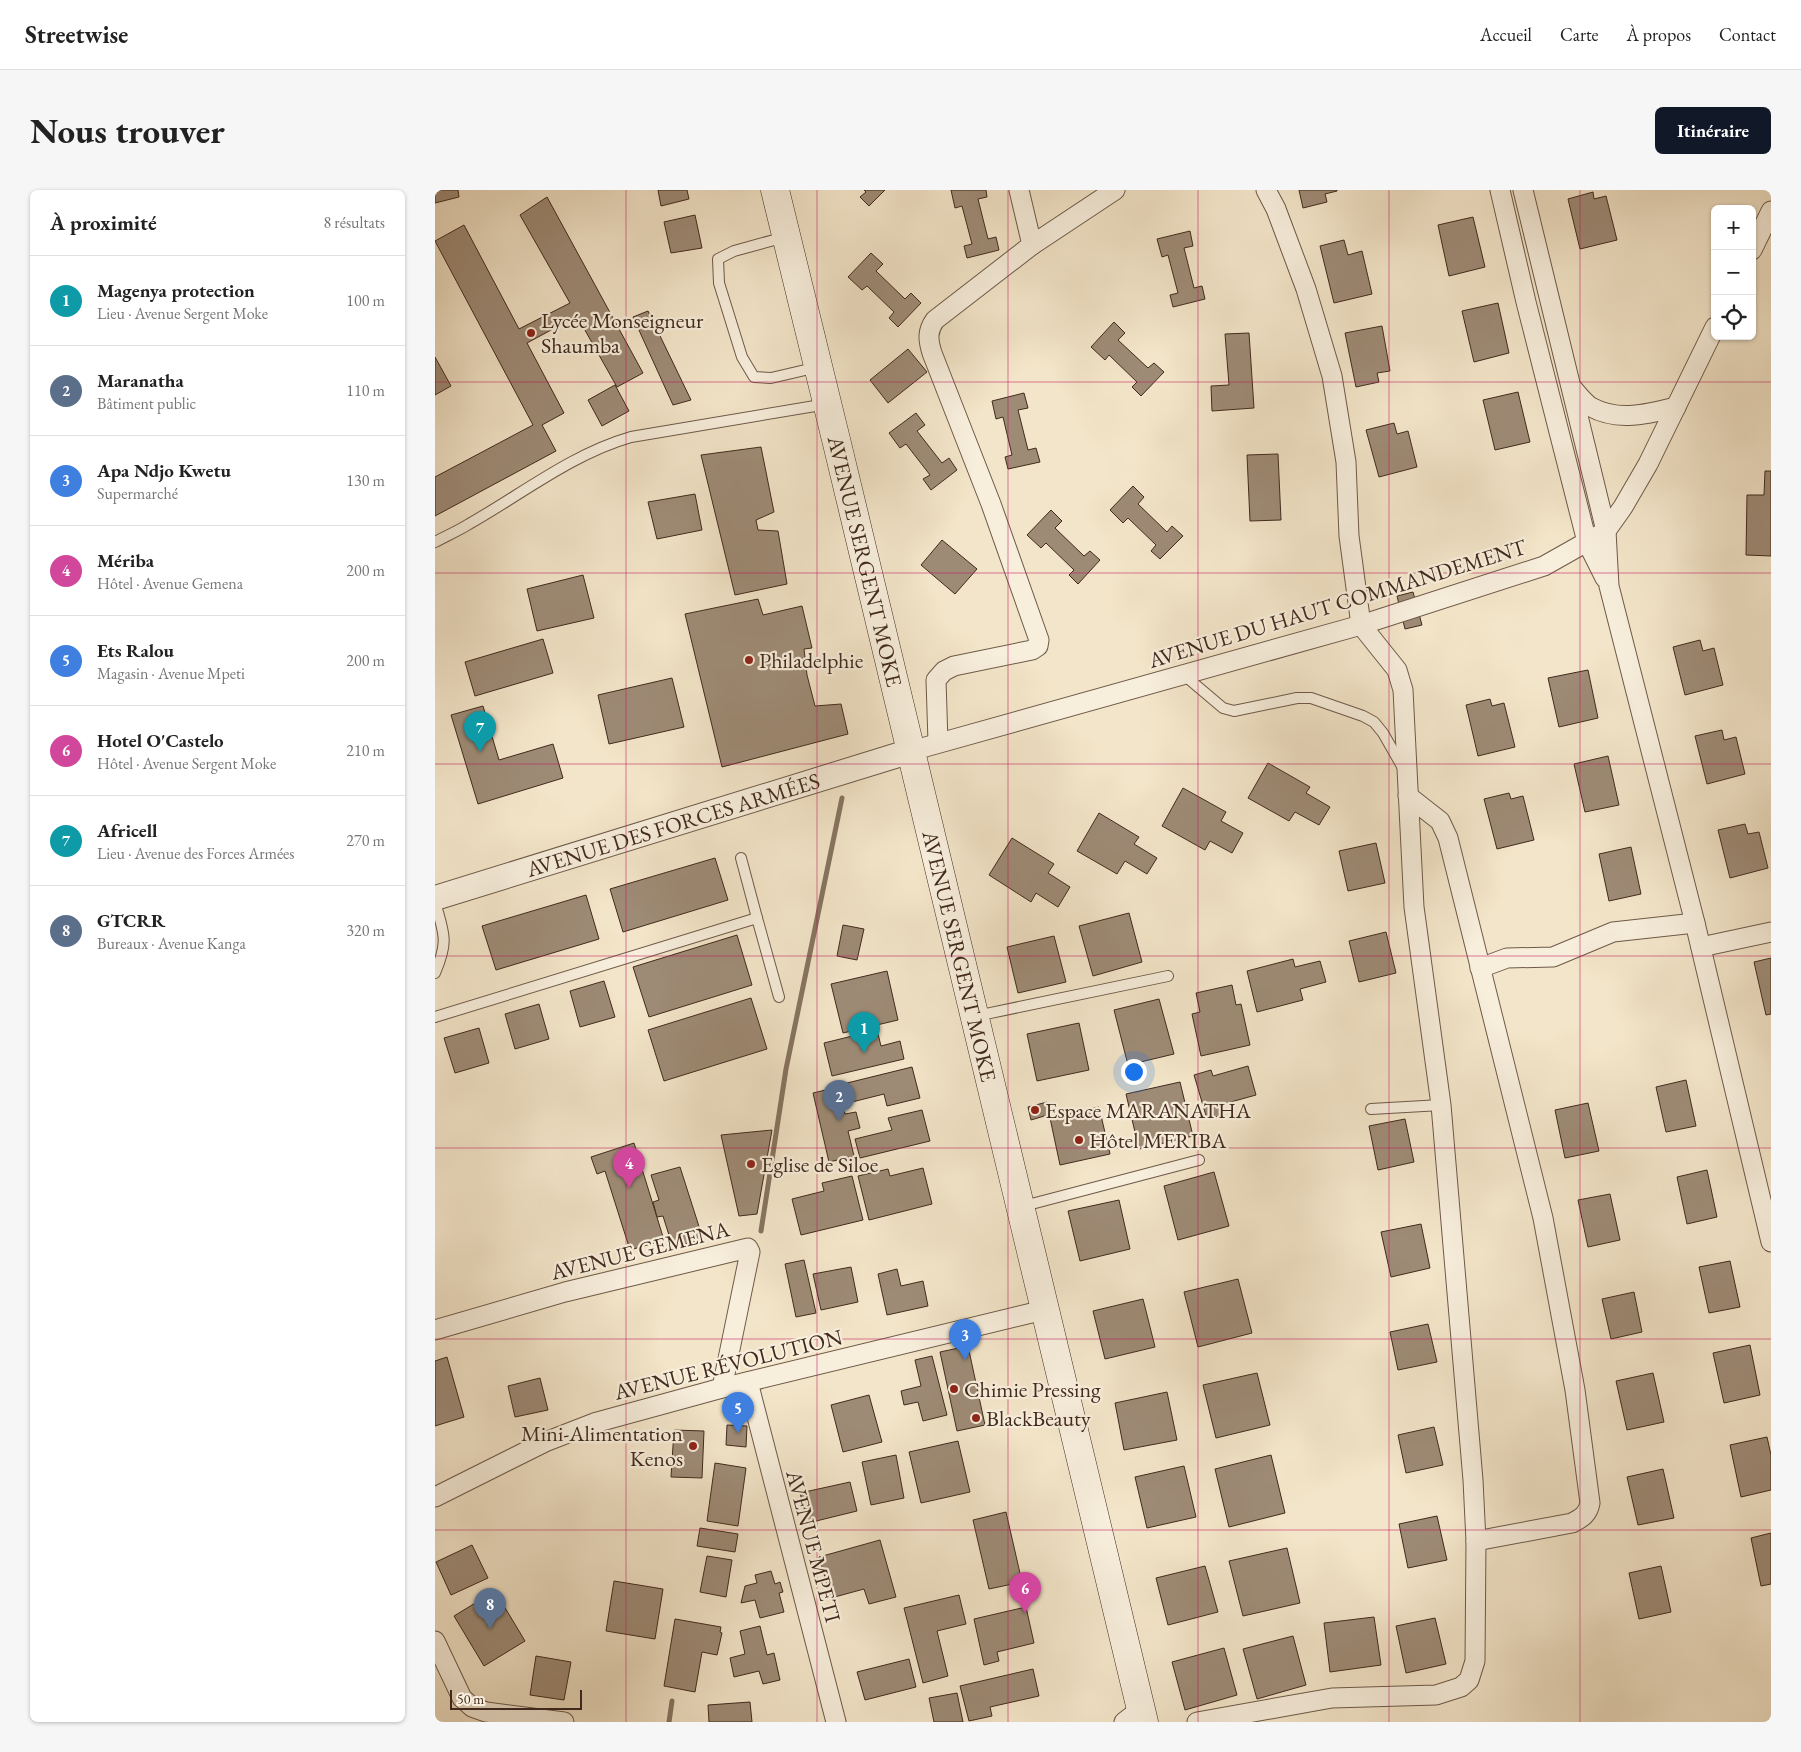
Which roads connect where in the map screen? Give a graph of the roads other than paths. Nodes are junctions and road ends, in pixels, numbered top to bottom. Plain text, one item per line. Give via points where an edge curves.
1 (775, 190) edge
2 (1019, 190) edge
3 (1115, 190) edge
4 (1266, 190) edge
5 (1500, 190) edge
6 (1523, 190) edge
7 (1771, 211) edge
8 (786, 236) junction
9 (1756, 242) edge
10 (1032, 245) junction
11 (1711, 335) edge
12 (819, 367) junction
13 (1572, 388) junction
14 (828, 404) junction
15 (1676, 407) junction
16 (1606, 531) junction
17 (435, 542) edge
18 (1587, 542) junction
19 (1609, 586) junction
20 (1361, 625) junction
21 (1184, 675) junction
22 (938, 742) junction
23 (911, 751) junction
24 (1406, 774) junction
25 (1407, 796) junction
26 (741, 858) dead end
27 (435, 898) edge
28 (435, 902) edge
29 (757, 918) junction
30 (1695, 923) junction
31 (1771, 932) edge
32 (1701, 948) junction
33 (1480, 968) junction
34 (435, 972) edge
35 (1168, 976) dead end
36 (779, 997) dead end
37 (975, 1016) junction
38 (435, 1017) edge
39 (1441, 1105) junction
40 (1371, 1109) dead end
41 (1199, 1160) dead end
42 (1019, 1207) junction
43 (1771, 1242) edge
44 (1044, 1310) junction
45 (435, 1330) edge
46 (747, 1382) junction
47 (722, 1388) junction
48 (435, 1497) edge
49 (1476, 1541) junction
50 (435, 1641) edge
51 (1136, 1718) edge
52 (564, 1722) edge
53 (836, 1722) edge
54 (1197, 1722) edge

1 - 8 main road, AVENUE SERGENT MOKE
2 - 10 street
3 - 10 street
4 - 20 street via 1306,289 1332,376 1346,462 1351,552
5 - 18 street
6 - 13 street
7 - 9 street
8 - 12 main road, AVENUE SERGENT MOKE
8 - 12 lane via 718,259 719,283 743,357 755,377 771,378
10 - 22 street via 935,320 930,328 928,340 932,354 991,504 1039,640 1038,646 1032,650 943,671 936,680
11 - 15 street, AVENUE DU HAUT COMMANDEMENT
12 - 14 main road, AVENUE SERGENT MOKE
13 - 15 street via 1590,407 1620,415 1643,416
13 - 16 street
14 - 17 lane via 609,443
14 - 23 main road, AVENUE SERGENT MOKE
15 - 16 street, AVENUE DU HAUT COMMANDEMENT via 1648,464
16 - 18 street, AVENUE DU HAUT COMMANDEMENT
16 - 19 street
18 - 19 street
18 - 20 street, AVENUE DU HAUT COMMANDEMENT via 1544,566
19 - 30 street
20 - 21 street, AVENUE DU HAUT COMMANDEMENT
20 - 24 street via 1397,670 1403,690
21 - 22 street, AVENUE DU HAUT COMMANDEMENT
21 - 24 lane via 1223,708 1234,712 1297,698 1311,698 1363,716 1374,722 1383,733
22 - 23 street, AVENUE DU HAUT COMMANDEMENT
23 - 27 street, AVENUE DES FORCES ARMÉES
23 - 37 main road, AVENUE SERGENT MOKE
24 - 25 street
25 - 33 street via 1440,821 1445,830
25 - 39 street via 1414,907
26 - 29 lane
28 - 34 lane via 445,936 443,953
29 - 36 lane
29 - 38 lane
30 - 32 street
30 - 33 street via 1613,932 1553,957 1507,958
31 - 32 street
32 - 43 street
33 - 49 street via 1543,1218 1575,1390 1590,1503 1588,1511 1572,1523
35 - 37 lane
37 - 42 main road, AVENUE SERGENT MOKE
39 - 40 lane
39 - 49 street
41 - 42 lane
42 - 44 main road, AVENUE SERGENT MOKE
44 - 46 street, AVENUE RÉVOLUTION
44 - 51 main road, AVENUE SERGENT MOKE
45 - 47 street, AVENUE GEMENA via 565,1292 747,1248 750,1252
46 - 47 street, AVENUE RÉVOLUTION
46 - 53 street, AVENUE MPETI
47 - 48 street, AVENUE RÉVOLUTION via 571,1430
49 - 54 street via 1475,1661 1469,1680 1461,1687 1436,1695 1332,1698
50 - 52 street via 463,1698 472,1707 486,1712

